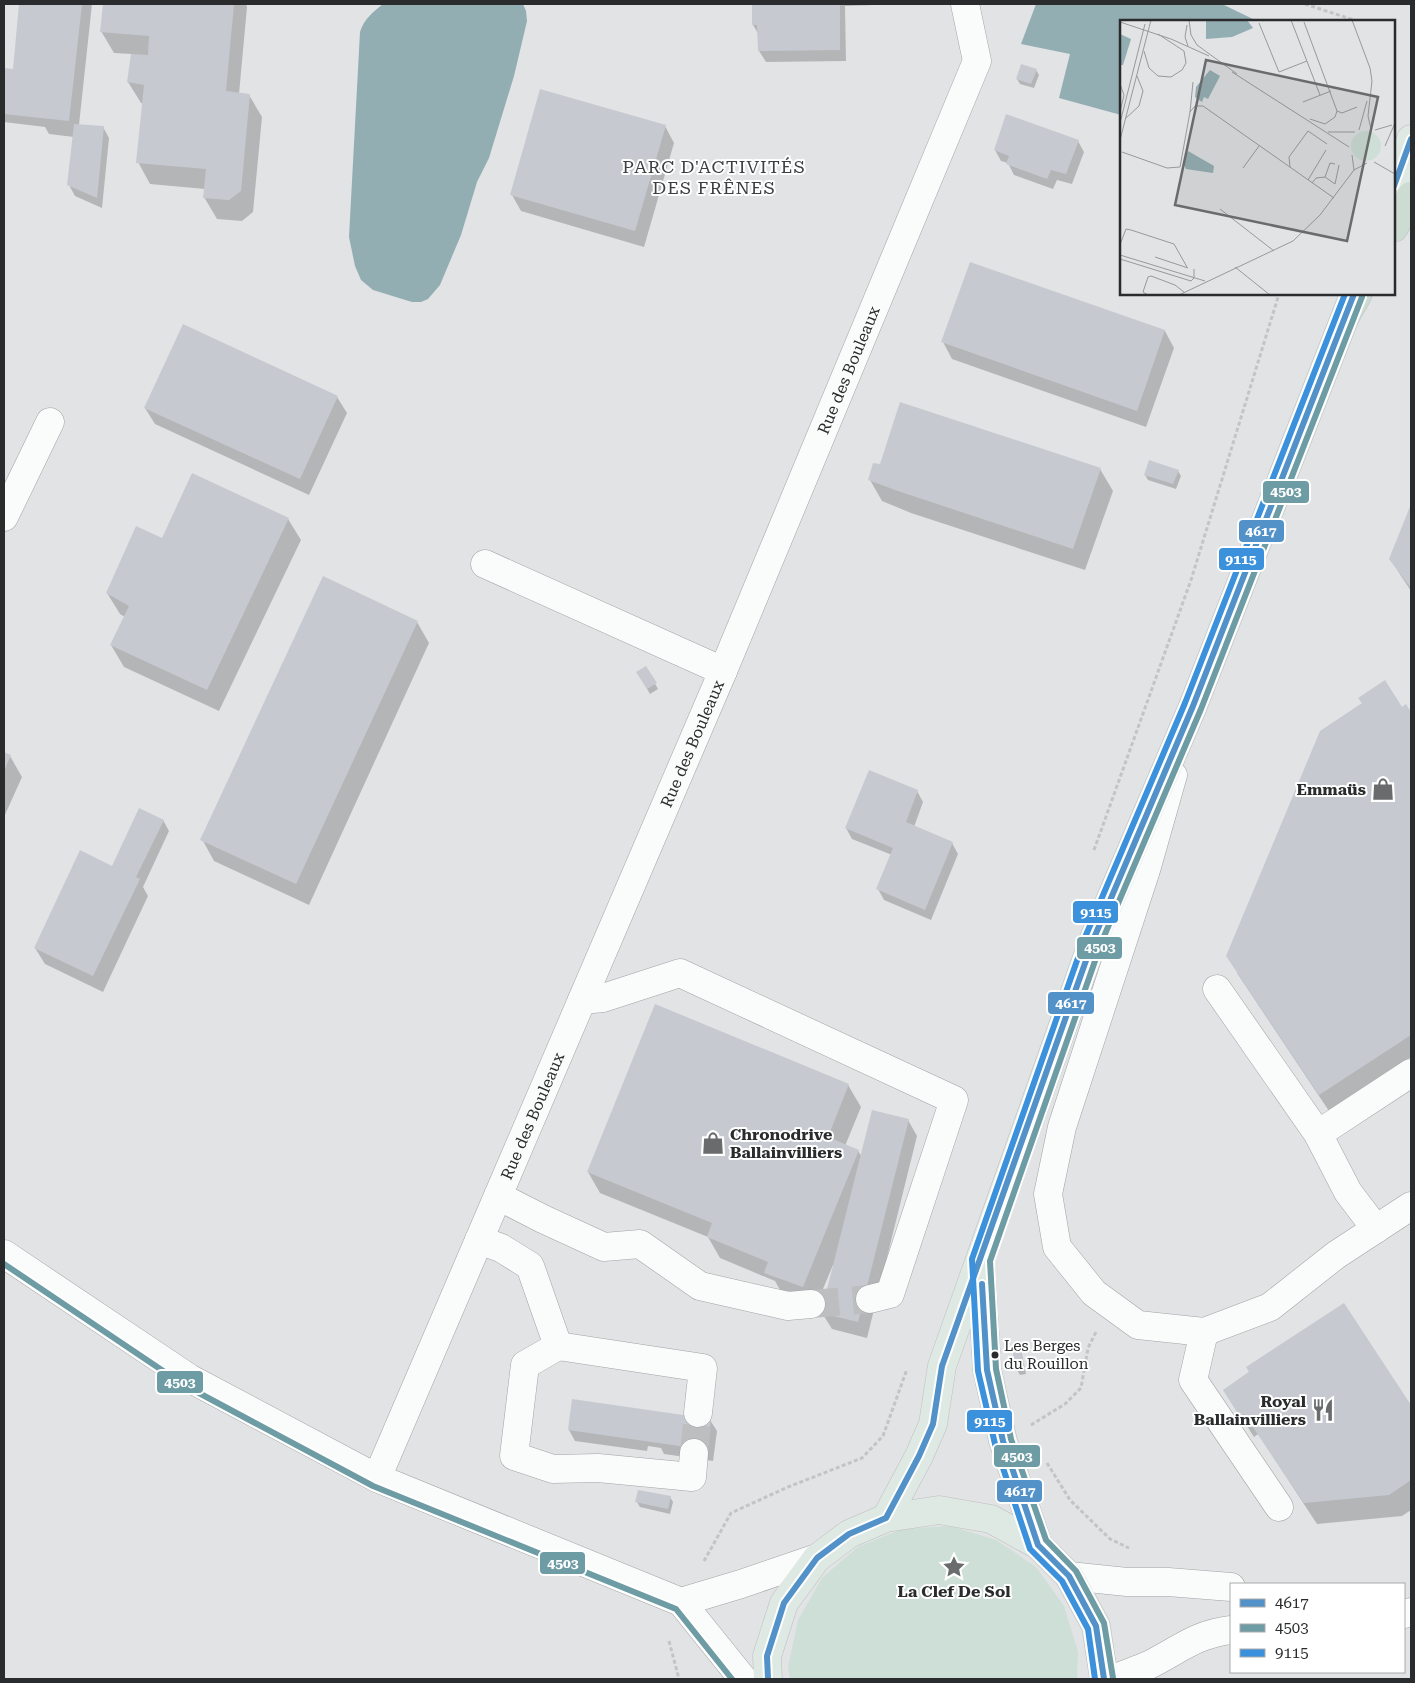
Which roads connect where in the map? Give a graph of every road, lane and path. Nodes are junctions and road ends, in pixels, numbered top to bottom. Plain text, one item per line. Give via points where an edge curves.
1 (964, 4) edge
2 (1305, 4) edge
3 (1354, 20) edge
4 (1411, 139) edge
5 (1395, 183) edge
6 (1411, 196) edge
7 (1395, 226) edge
8 (1279, 295) edge
9 (1353, 301) edge
10 (50, 422) dead end
11 (4, 517) edge
12 (485, 564) dead end
13 (723, 671) junction
14 (1193, 706) junction
15 (1093, 851) dead end
16 (1217, 989) dead end
17 (582, 1000) junction
18 (1411, 1074) edge
19 (1318, 1134) junction
20 (498, 1196) junction
21 (1411, 1206) edge
22 (1376, 1229) junction
23 (479, 1240) junction
24 (4, 1254) edge
25 (981, 1260) junction
26 (870, 1299) tunnel mouth
27 (811, 1304) tunnel mouth
28 (1096, 1332) dead end
29 (1204, 1332) junction
30 (558, 1346) junction
31 (909, 1362) dead end
32 (698, 1413) tunnel mouth
33 (1028, 1427) dead end
34 (694, 1453) tunnel mouth
35 (377, 1478) junction
36 (1279, 1508) dead end
37 (886, 1518) junction
38 (1038, 1545) junction
39 (817, 1558) junction
40 (703, 1562) dead end
41 (1069, 1576) junction
42 (1230, 1586) edge
43 (680, 1602) junction
44 (1230, 1630) edge
45 (667, 1634) dead end
46 (680, 1679) edge
47 (743, 1679) edge
48 (768, 1679) edge
49 (1104, 1679) edge
50 (1112, 1679) edge

1 - 13 street, Rue des Bouleaux via 977,61
2 - 3 path
4 - 5 main road
6 - 7 highway
8 - 15 path via 1191,580
9 - 14 main road
10 - 11 street
12 - 13 street
13 - 17 street, Rue des Bouleaux
14 - 25 main road via 1094,938
14 - 29 street via 1146,870 1062,1126 1048,1194 1057,1247 1094,1293 1138,1325
16 - 19 street
17 - 20 street, Rue des Bouleaux
17 - 26 street via 602,998 680,973 954,1100 890,1294
18 - 19 street
19 - 22 street via 1348,1192
20 - 23 street, Rue des Bouleaux
20 - 27 street via 604,1247 640,1244 700,1286 788,1306
21 - 22 street
22 - 29 street via 1336,1255 1270,1307
23 - 30 street via 501,1248 530,1266
23 - 35 street, Rue des Bouleaux
24 - 35 street via 189,1378
25 - 37 main road via 942,1366 934,1424
25 - 38 main road via 987,1370 1003,1441
28 - 33 path via 1088,1348 1081,1388 1066,1404
29 - 36 street via 1193,1380
30 - 32 street via 703,1368
30 - 34 street via 524,1365 514,1456 553,1469 598,1468 692,1477
31 - 40 path via 883,1436 862,1458 731,1513
35 - 43 street
37 - 38 main road via 939,1510 991,1519
37 - 39 main road via 849,1534
38 - 41 main road
39 - 43 street
39 - 48 main road via 784,1603 767,1656
41 - 42 street
41 - 49 main road via 1096,1626
43 - 47 street
44 - 50 street via 1185,1643 1150,1664
45 - 46 path

